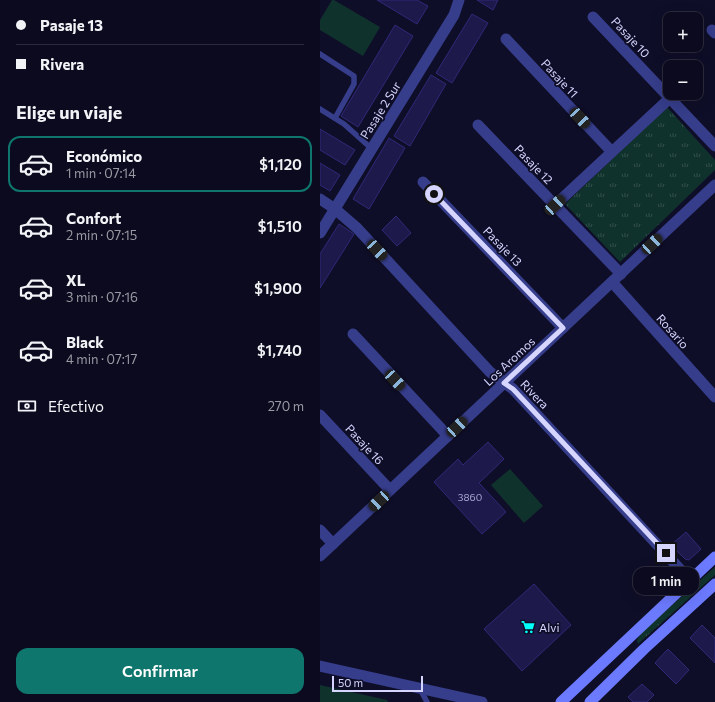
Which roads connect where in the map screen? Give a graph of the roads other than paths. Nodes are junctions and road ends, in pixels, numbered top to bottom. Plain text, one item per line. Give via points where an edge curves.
1 (459, 0) edge
2 (593, 17) dead end
3 (506, 39) dead end
4 (320, 54) edge
5 (663, 91) edge
6 (668, 100) edge
7 (672, 100) edge
8 (320, 109) edge
9 (336, 118) junction
10 (478, 125) dead end
11 (715, 146) edge
12 (372, 149) junction
13 (612, 152) junction
14 (423, 182) dead end
15 (715, 185) edge
16 (320, 199) edge
17 (555, 205) junction
18 (335, 209) junction
19 (320, 233) edge
20 (616, 278) junction
21 (563, 328) junction
22 (353, 334) dead end
23 (504, 383) junction
24 (715, 397) edge
25 (320, 415) edge
26 (448, 436) junction
27 (390, 490) junction
28 (320, 530) edge
29 (333, 544) junction
30 (320, 556) edge
31 (715, 557) edge
32 (690, 580) junction
33 (715, 584) edge
34 (320, 666) edge
35 (420, 688) junction
36 (573, 689) junction
37 (601, 697) edge
38 (427, 702) edge
39 (482, 702) edge
40 (561, 702) edge
41 (570, 702) edge
42 (590, 702) edge

1 - 12 street, Pasaje 2 Sur via 454,15
2 - 5 street, Pasaje 10
3 - 13 street, Pasaje 11
4 - 9 lane via 354,76 354,84
6 - 13 street
7 - 11 street, Pasaje 10
8 - 9 lane
9 - 12 lane
10 - 17 street, Pasaje 12
12 - 18 street, Pasaje 2 Sur
13 - 17 street
14 - 21 street, Pasaje 13
15 - 20 street, Los Aromos
16 - 18 street, Rivera
17 - 20 street, Pasaje 12
18 - 19 street, Pasaje 2 Sur
18 - 23 street, Rivera via 357,228 490,372
20 - 21 street, Los Aromos
20 - 24 street, Rosario
21 - 23 street, Los Aromos
22 - 26 street
23 - 26 street, Los Aromos
23 - 32 street, Rivera via 513,389
25 - 27 street, Pasaje 16
26 - 27 street, Los Aromos
27 - 29 street, Los Aromos
28 - 29 street
29 - 30 street, Los Aromos
31 - 32 main road
32 - 36 main road
33 - 37 main road via 644,649
34 - 35 street
35 - 38 lane
35 - 39 street
36 - 40 main road
36 - 41 main road
37 - 42 main road

